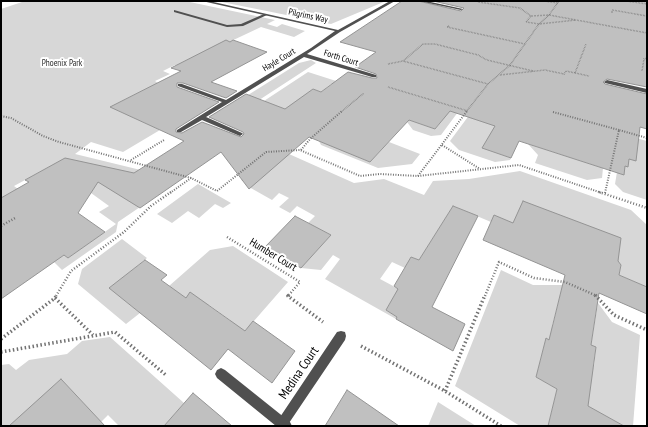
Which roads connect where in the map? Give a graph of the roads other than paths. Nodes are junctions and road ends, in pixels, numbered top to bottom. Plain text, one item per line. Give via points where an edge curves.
1 (204, 1) edge
2 (393, 1) edge
3 (421, 1) edge
4 (462, 9) road end
5 (175, 11) dead end
6 (265, 15) junction
7 (339, 31) junction
8 (304, 55) junction
9 (374, 76) dead end
10 (606, 82) road end
11 (180, 85) dead end
12 (647, 92) edge
13 (226, 102) junction
14 (201, 117) junction
15 (179, 131) road end
16 (240, 134) dead end
17 (341, 336) road end
18 (221, 374) dead end
19 (283, 425) edge

1 - 6 street, Pilgrims Way
2 - 7 street, Hayle Court
3 - 4 street
5 - 6 street via 227,26 242,25
6 - 7 street, Pilgrims Way
7 - 8 street, Hayle Court
8 - 9 street, Forth Court
8 - 13 street, Hayle Court
10 - 12 street
11 - 13 street
13 - 14 street, Hayle Court
14 - 15 street, Hayle Court
14 - 16 street
17 - 19 street, Medina Court
18 - 19 street

